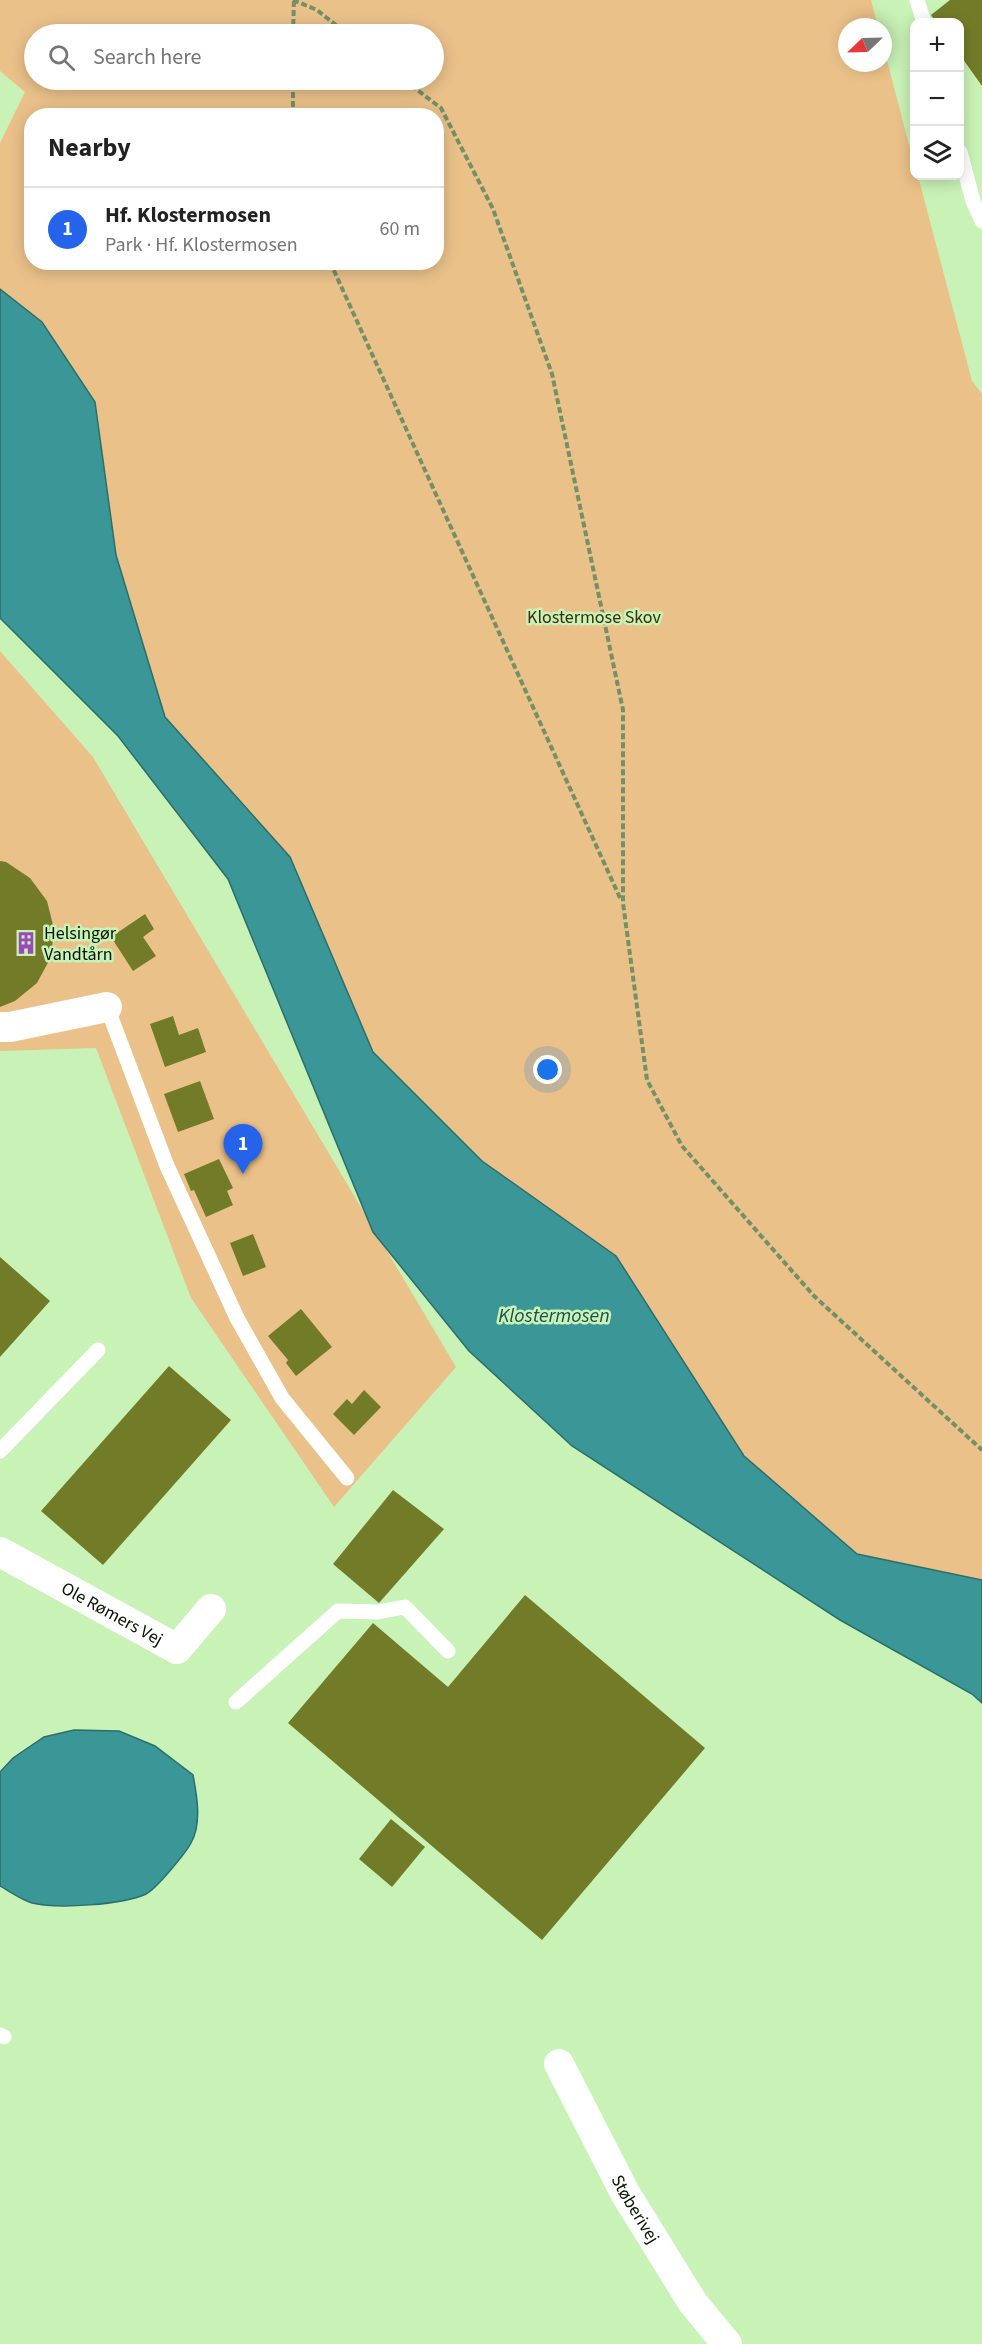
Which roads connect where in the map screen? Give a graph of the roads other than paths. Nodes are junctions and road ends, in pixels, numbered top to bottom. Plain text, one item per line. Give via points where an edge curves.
1 (917, 0) edge
2 (923, 18) edge
3 (964, 167) edge
4 (982, 221) edge
5 (107, 1007) joint
6 (0, 1027) edge
7 (98, 1350) dead end
8 (0, 1451) edge
9 (347, 1478) dead end
10 (0, 1552) edge
11 (211, 1609) dead end
12 (448, 1651) dead end
13 (236, 1702) dead end
14 (559, 2064) dead end
15 (727, 2344) edge

1 - 2 lane
3 - 4 lane
5 - 6 street
5 - 9 lane via 167,1166 237,1318 282,1398
7 - 8 lane
10 - 11 street, Ole Rømers Vej via 177,1649
12 - 13 lane via 405,1607 378,1612 338,1611
14 - 15 street, Støberivej via 625,2193 693,2303

